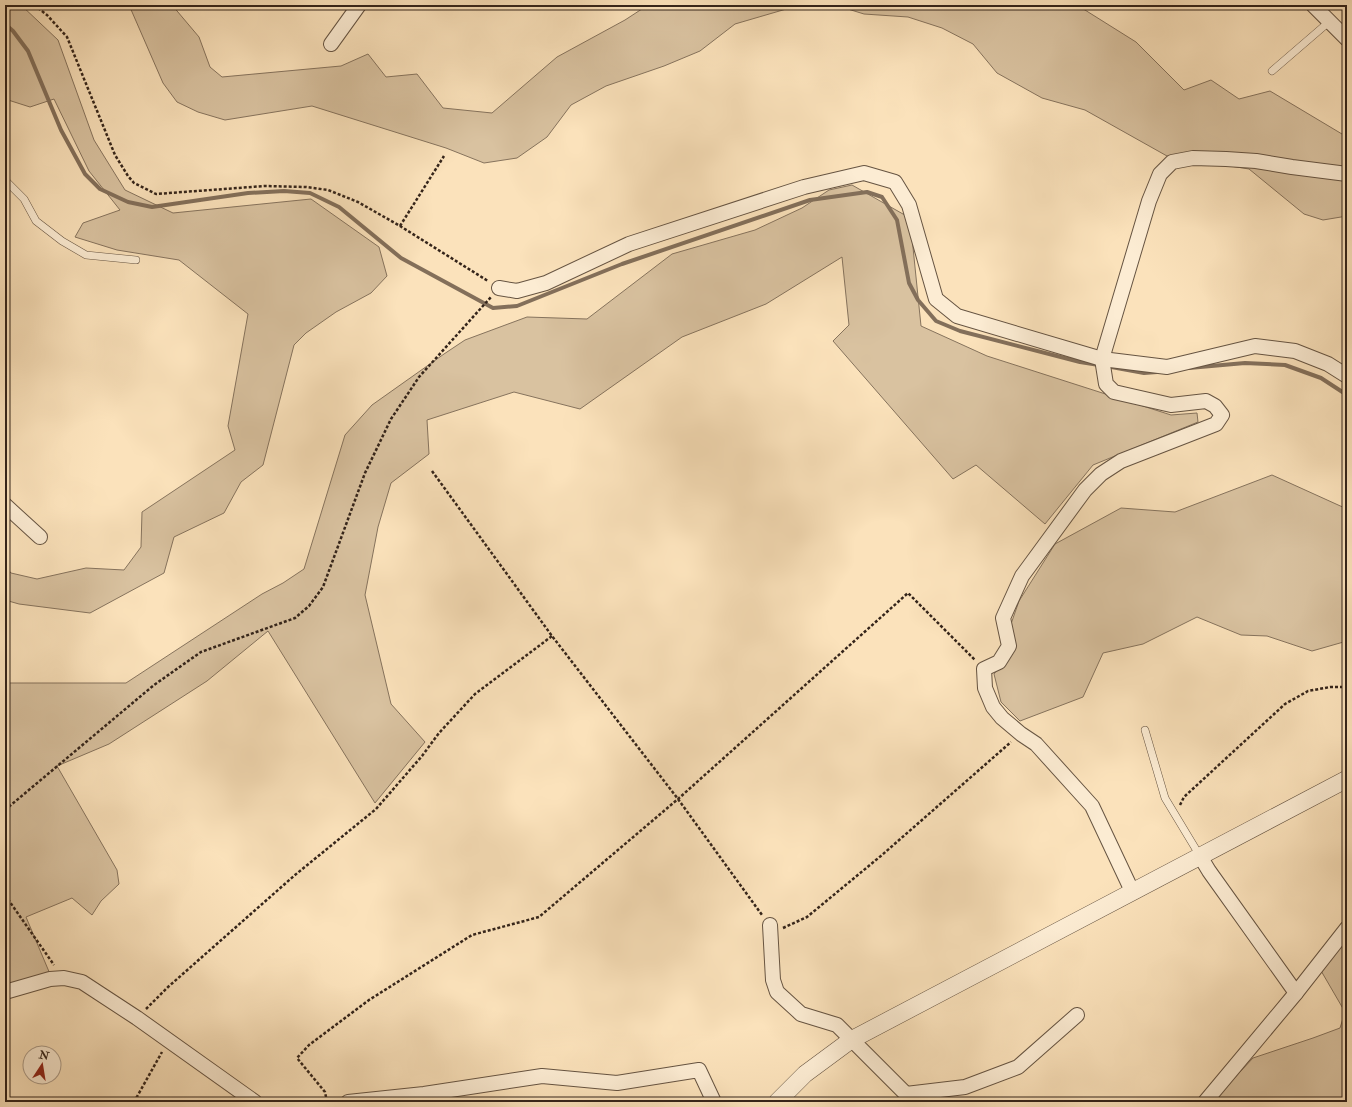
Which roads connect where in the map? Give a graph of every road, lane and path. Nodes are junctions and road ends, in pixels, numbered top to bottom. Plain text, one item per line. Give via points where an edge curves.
1 (34, 5) edge
2 (359, 5) edge
3 (1313, 5) edge
4 (1330, 21) junction
5 (1347, 39) edge
6 (331, 44) dead end
7 (1272, 71) dead end
8 (444, 156) dead end
9 (1347, 174) edge
10 (5, 180) edge
11 (400, 226) junction
12 (136, 260) dead end
13 (499, 288) junction
14 (1102, 359) junction
15 (1347, 376) edge
16 (432, 471) dead end
17 (5, 505) edge
18 (40, 537) dead end
19 (552, 636) junction
20 (984, 669) junction
21 (1347, 687) edge
22 (1145, 730) dead end
23 (1021, 734) junction
24 (1347, 779) edge
25 (678, 800) junction
26 (5, 810) edge
27 (1175, 814) junction
28 (1200, 856) junction
29 (1132, 891) junction
30 (5, 895) edge
31 (1347, 928) edge
32 (770, 929) junction
33 (64, 978) junction
34 (5, 992) edge
35 (1296, 993) junction
36 (1076, 1015) dead end
37 (137, 1018) junction
38 (168, 1040) junction
39 (851, 1040) junction
40 (907, 1098) edge
41 (134, 1102) edge
42 (255, 1102) edge
43 (327, 1102) edge
44 (348, 1102) edge
45 (714, 1102) edge
46 (777, 1102) edge
47 (1205, 1102) edge

1 - 11 path via 67,37 116,155 134,183 156,194 265,186 328,190 358,202
2 - 6 street
3 - 4 street
4 - 5 street
4 - 7 lane
8 - 11 path
9 - 14 street via 1256,161 1193,158 1172,162 1160,174 1149,201
10 - 12 lane via 24,200 36,221 62,240 86,254
11 - 13 path
13 - 14 street via 517,291 546,283 629,244 804,187 864,173 895,182 909,204 936,299 957,316
13 - 26 path via 419,377 391,419 365,473 323,587 309,606 295,618 201,652 154,685
14 - 15 street via 1167,366 1255,346 1295,351 1328,364
14 - 20 street via 1106,384 1114,392 1171,405 1206,401 1215,406 1222,415 1216,424 1121,461 1085,490 1022,576 1003,618 1009,646 999,662
16 - 19 path
17 - 18 street
19 - 25 path
19 - 37 path via 475,694 376,809 295,875 168,987
20 - 23 street via 985,688 993,707
20 - 25 path via 908,593
21 - 27 path via 1308,691 1285,704 1184,797
22 - 27 lane via 1165,798
23 - 29 street via 1036,744 1092,806
23 - 32 path via 807,917
24 - 28 street
25 - 32 path
25 - 43 path via 539,917 472,935 369,1000 309,1045 297,1058 325,1092
27 - 28 lane
28 - 29 street
28 - 35 street
29 - 39 street
30 - 33 path
31 - 35 street
32 - 39 street via 773,980 777,992 801,1014 837,1025
33 - 34 street via 50,979
33 - 37 street via 82,982
35 - 47 street
36 - 40 street via 1018,1067 965,1087
37 - 38 street
38 - 41 path
38 - 42 street
39 - 40 street
39 - 46 street via 805,1074
44 - 45 street via 424,1094 542,1076 617,1083 700,1070

